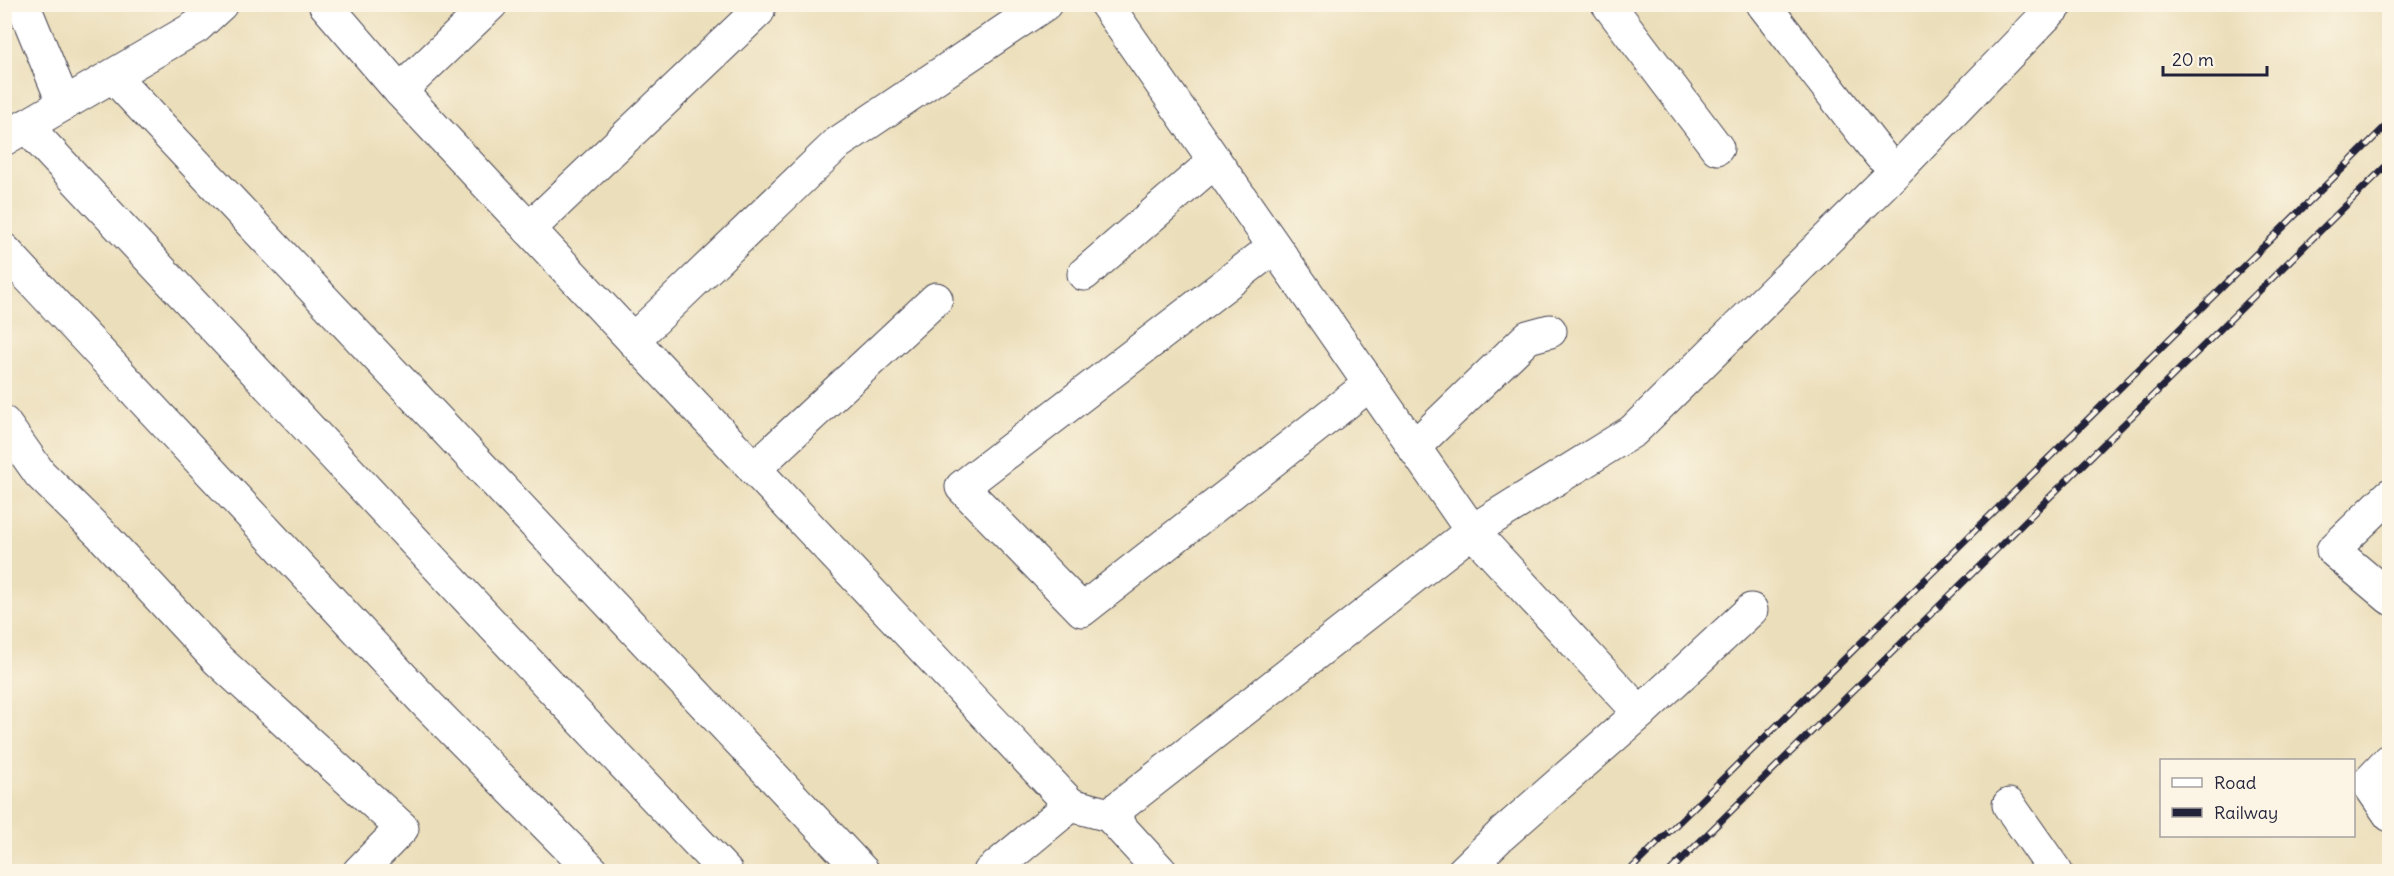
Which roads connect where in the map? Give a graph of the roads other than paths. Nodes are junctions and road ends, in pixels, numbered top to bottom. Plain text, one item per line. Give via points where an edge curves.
1 (23, 4) edge
2 (221, 4) edge
3 (325, 4) edge
4 (491, 4) edge
5 (1045, 4) edge
6 (1106, 4) edge
7 (1608, 4) edge
8 (1763, 4) edge
9 (2053, 6) edge
10 (758, 11) dead end
11 (113, 76) junction
12 (400, 91) junction
13 (64, 104) junction
14 (15, 133) edge
15 (1717, 148) dead end
16 (1881, 156) dead end
17 (1215, 161) junction
18 (529, 229) junction
19 (1274, 247) junction
20 (4, 250) edge
21 (1084, 274) dead end
22 (936, 299) dead end
23 (1550, 331) dead end
24 (633, 340) junction
25 (1370, 384) junction
26 (4, 423) edge
27 (1414, 447) junction
28 (754, 469) junction
29 (2390, 495) edge
30 (1472, 531) junction
31 (2390, 598) edge
32 (1751, 610) dead end
33 (1640, 713) junction
34 (2390, 759) edge
35 (1071, 805) junction
36 (2009, 805) dead end
37 (1109, 815) junction
38 (2390, 815) edge
39 (359, 872) edge
40 (593, 872) edge
41 (726, 872) edge
42 (863, 872) edge
43 (990, 872) edge
44 (1161, 872) edge
45 (1463, 872) edge
46 (2056, 872) edge

1 - 13 street
2 - 11 street via 196,27
3 - 12 street
4 - 12 street
5 - 24 street via 838,143
6 - 17 street
7 - 15 street
8 - 16 street
9 - 30 street via 1894,173 1633,431
10 - 18 street
11 - 13 street
11 - 42 street
12 - 18 street
13 - 14 street
14 - 41 street
17 - 19 street
17 - 21 street
18 - 24 street
19 - 25 street
19 - 25 street via 962,487 1082,610
20 - 40 street via 421,697
22 - 28 street
23 - 27 street via 1527,337
24 - 28 street
25 - 27 street
26 - 39 street via 40,474 218,660 402,828
27 - 30 street
28 - 35 street
29 - 31 street via 2333,550
30 - 33 street
30 - 37 street
32 - 33 street
33 - 45 street
34 - 38 street via 2368,783
35 - 37 street
35 - 43 street
36 - 46 street
37 - 44 street

